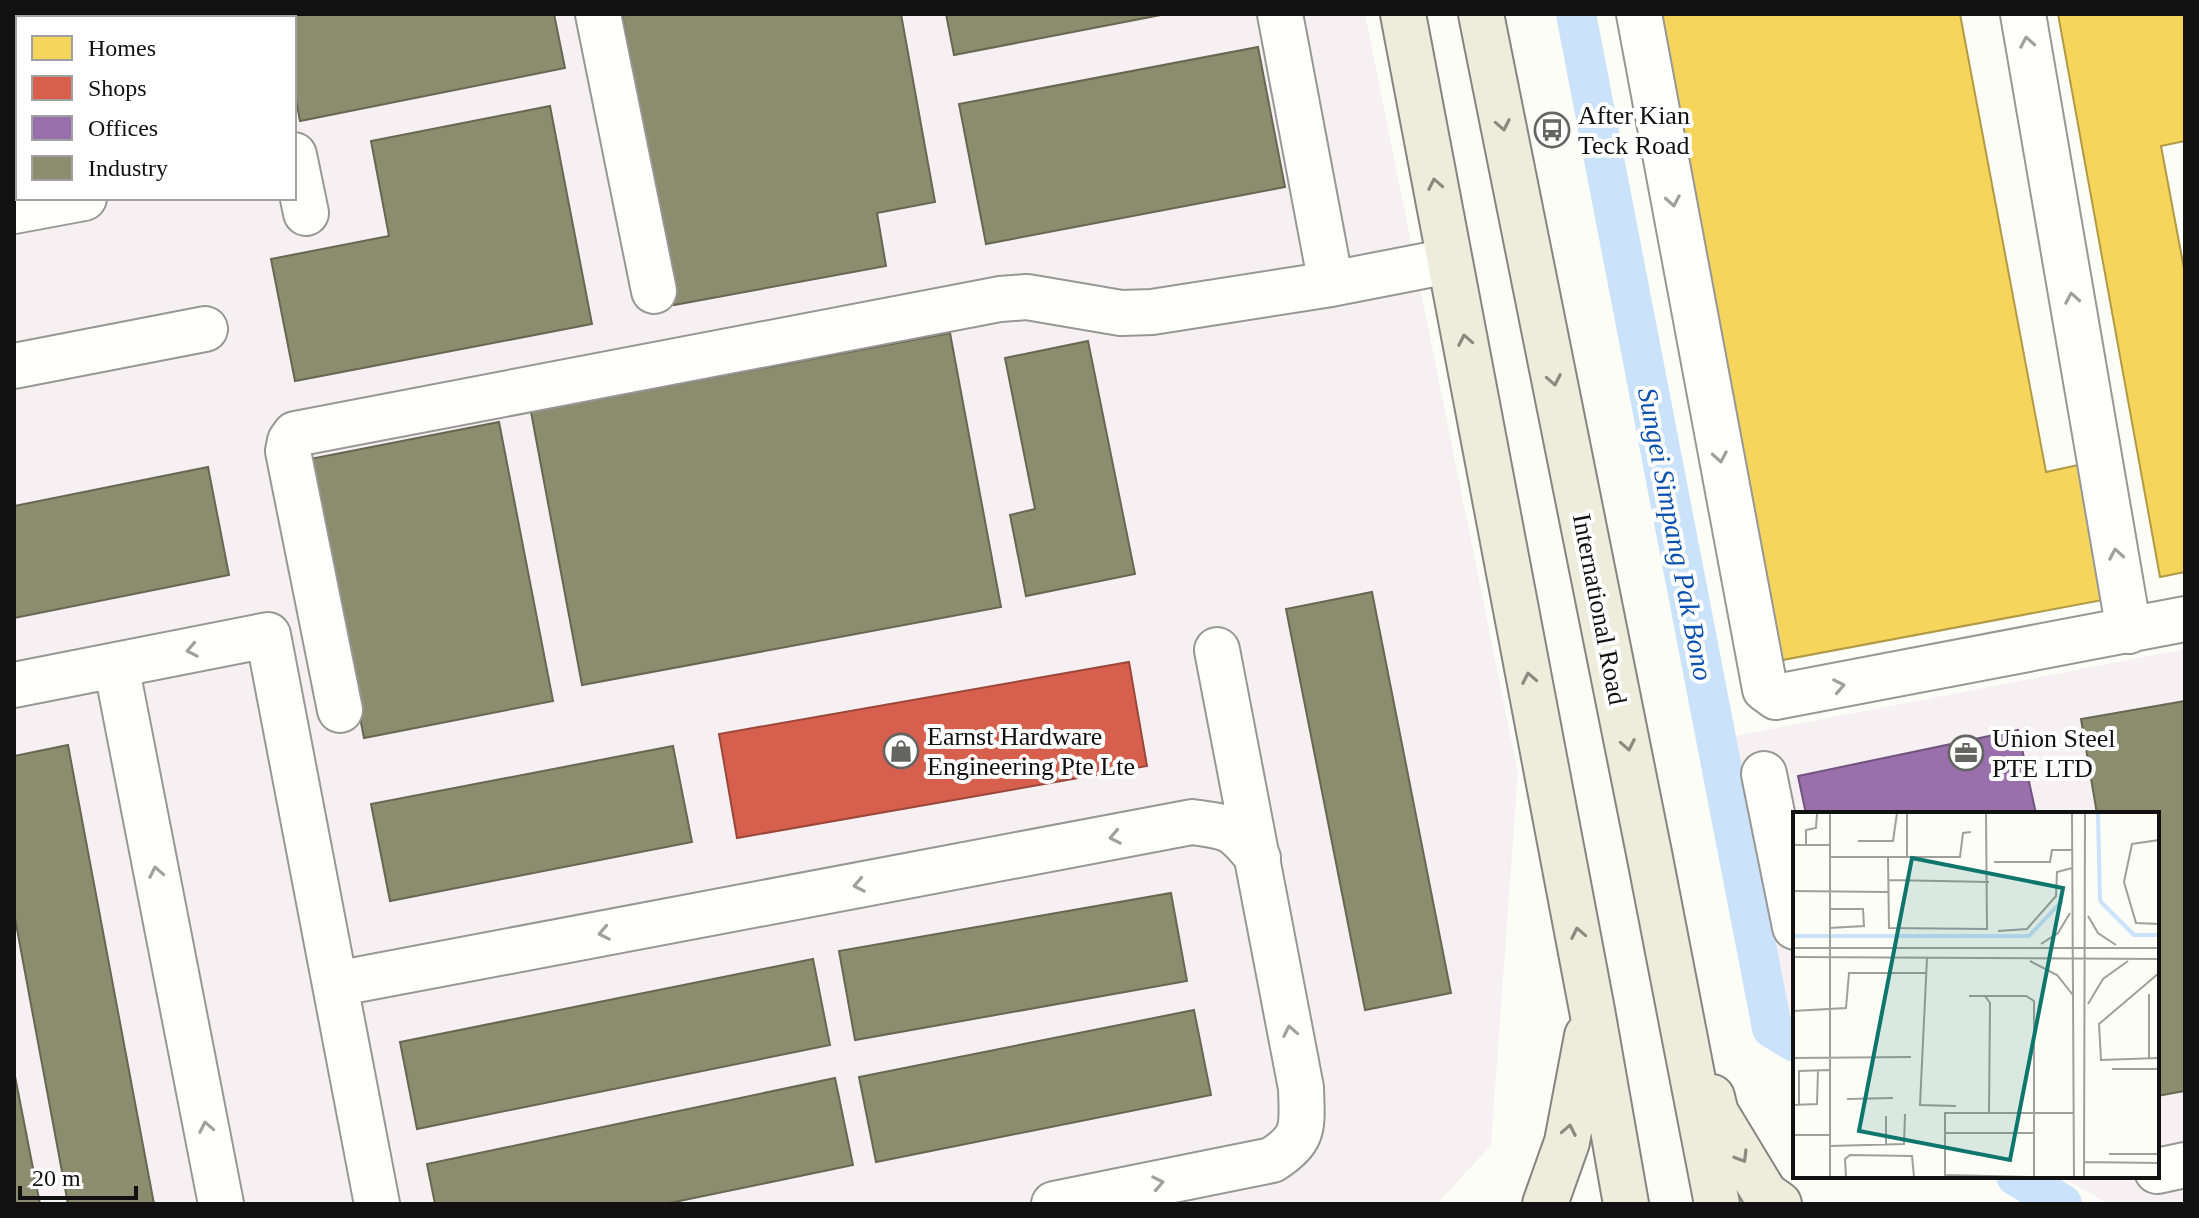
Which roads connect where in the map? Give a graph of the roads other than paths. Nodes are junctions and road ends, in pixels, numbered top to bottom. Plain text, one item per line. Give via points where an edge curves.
1 (598, 14) edge
2 (1280, 14) edge
3 (1403, 14) edge
4 (1481, 14) edge
5 (1639, 14) edge
6 (2023, 14) edge
7 (296, 165) edge
8 (73, 200) edge
9 (14, 211) edge
10 (306, 213) dead end
11 (1449, 261) junction
12 (1331, 284) junction
13 (654, 291) dead end
14 (205, 329) dead end
15 (14, 366) edge
16 (2185, 619) edge
17 (2129, 631) junction
18 (1217, 650) dead end
19 (116, 665) junction
20 (14, 685) edge
21 (340, 710) dead end
22 (1242, 772) junction
23 (1764, 774) dead end
24 (1192, 822) junction
25 (1258, 858) junction
26 (1793, 917) edge
27 (1668, 953) junction
28 (335, 984) junction
29 (1592, 1010) junction
30 (2185, 1165) edge
31 (2159, 1171) edge
32 (221, 1204) edge
33 (377, 1204) edge
34 (1054, 1204) edge
35 (1545, 1204) edge
36 (1626, 1204) edge
37 (1717, 1204) edge
38 (1779, 1204) edge

1 - 13 lane
2 - 12 lane
11 -> 3 main road
4 -> 27 main road, International Road
5 -> 17 lane via 1765,689 1776,697
17 -> 6 lane
7 - 10 lane
8 - 9 lane
11 - 12 lane
29 -> 11 main road
12 - 21 lane via 1152,312 1121,313 1027,297 1000,299 295,434 288,451
14 - 15 lane
16 - 17 lane
18 - 22 lane
19 - 20 lane
28 -> 19 lane via 268,635
32 -> 19 lane
22 - 24 lane via 1216,806
22 - 25 lane
23 - 26 lane
24 - 25 lane via 1228,827
24 -> 28 lane
34 -> 25 lane via 1272,1160 1293,1147 1302,1123 1301,1088
27 - 37 main road, International Road
27 -> 38 main road via 1716,1113 1765,1194
28 - 33 lane
35 -> 29 main road via 1567,1142
29 - 36 main road
30 - 31 lane

